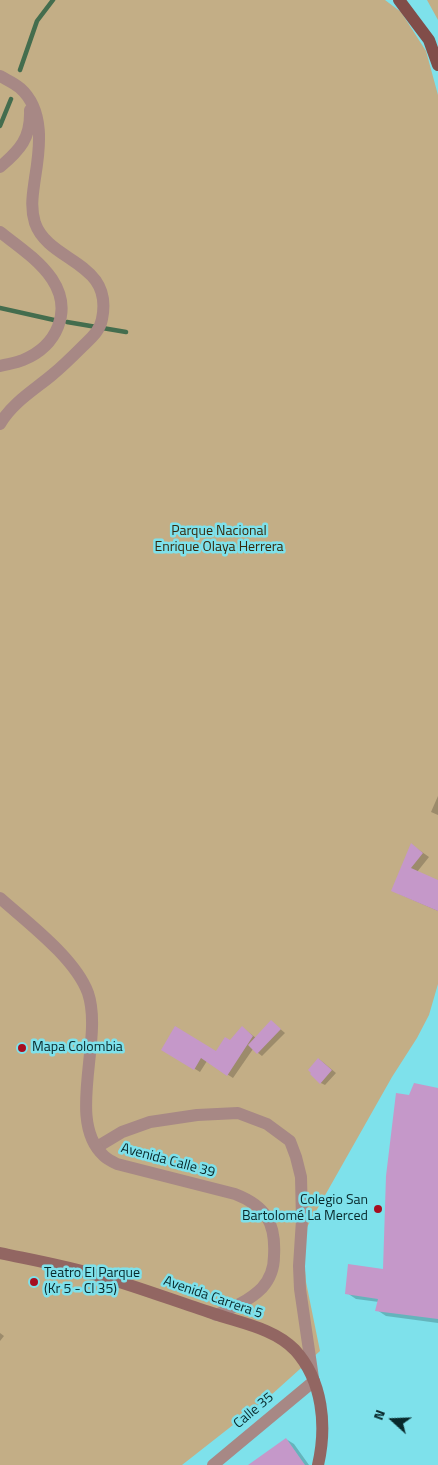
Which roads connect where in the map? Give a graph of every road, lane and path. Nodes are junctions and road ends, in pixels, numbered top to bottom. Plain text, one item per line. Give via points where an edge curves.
1 (399, 0) edge
2 (438, 65) edge
3 (0, 76) edge
4 (30, 100) junction
5 (0, 167) edge
6 (0, 232) edge
7 (0, 366) edge
8 (0, 424) edge
9 (0, 898) edge
10 (96, 1147) junction
11 (0, 1253) edge
12 (216, 1315) junction
13 (314, 1381) junction
14 (214, 1465) edge
15 (318, 1465) edge

1 - 2 main road via 429,40
3 - 4 street via 20,88
4 - 5 street via 30,127 24,141
4 - 8 street via 40,132 31,202 35,224 46,240 89,272 101,291 104,303 96,333 54,374 20,400
6 - 7 street via 50,277 62,302 61,320 53,337 36,353
9 - 10 street via 62,954 88,992 92,1044 86,1095 87,1119
10 - 12 street, Avenida Calle 39 via 117,1164 250,1200 266,1215 275,1242 270,1276 263,1287 249,1298
10 - 13 street via 122,1132 150,1122 238,1113 268,1124 290,1141 301,1178 298,1266
11 - 12 main road, Avenida Carrera 5 via 100,1276
12 - 13 main road, Avenida Carrera 5 via 282,1339 305,1362
13 - 14 street, Calle 35
13 - 15 main road, Avenida Carrera 5 via 319,1394 323,1433

